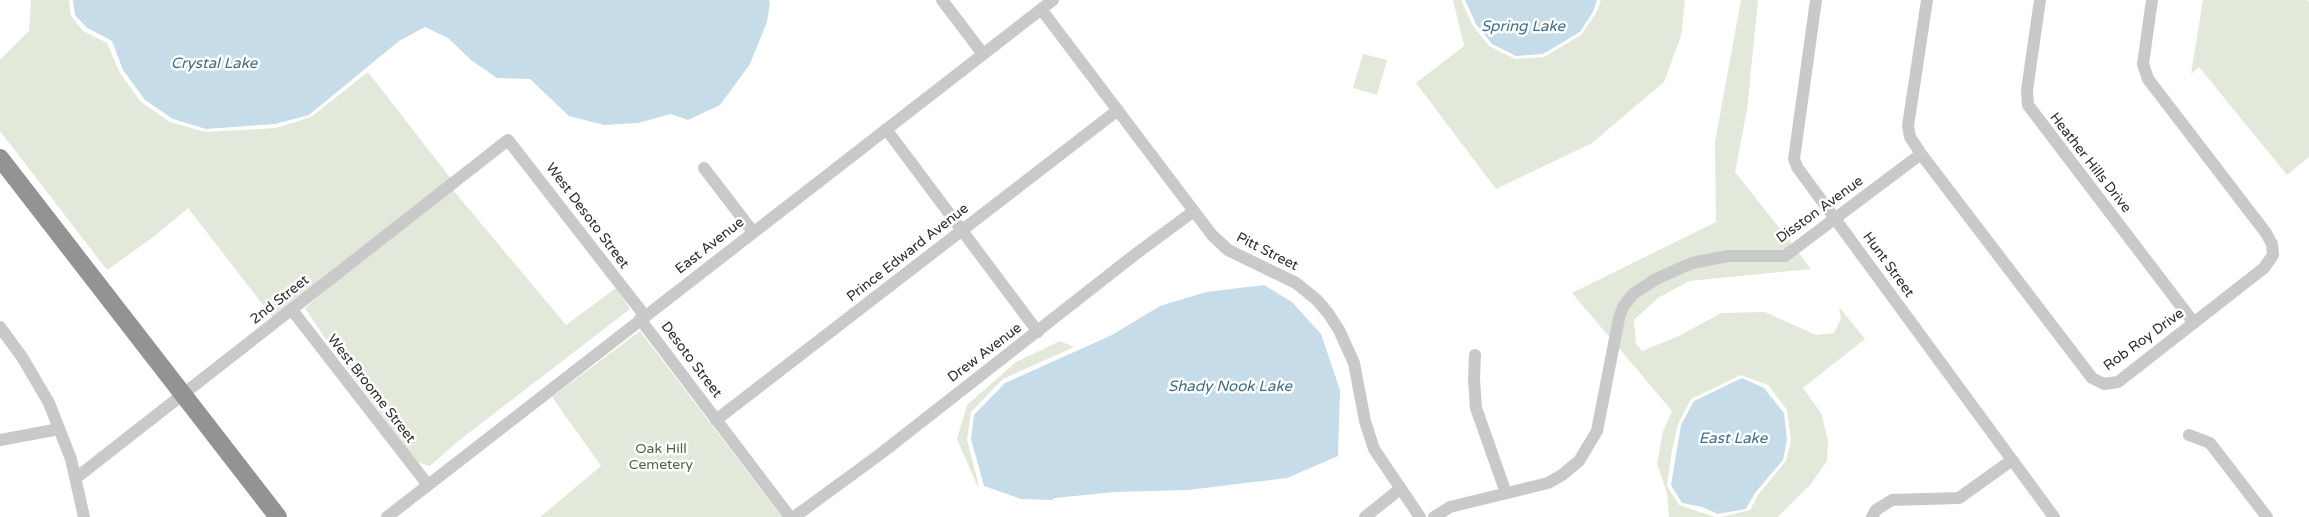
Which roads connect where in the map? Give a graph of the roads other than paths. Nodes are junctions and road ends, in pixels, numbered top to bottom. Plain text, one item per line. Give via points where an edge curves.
1 (942, 0) edge
2 (1053, 0) edge
3 (1816, 0) edge
4 (1927, 0) edge
5 (2040, 0) edge
6 (2152, 0) edge
7 (1041, 9) junction
8 (983, 54) junction
9 (1118, 110) junction
10 (886, 129) junction
11 (503, 144) joint
12 (1921, 154) junction
13 (0, 158) edge
14 (704, 168) dead end
15 (1194, 212) junction
16 (1836, 219) junction
17 (962, 230) junction
18 (753, 232) junction
19 (292, 310) junction
20 (643, 318) junction
21 (2194, 323) junction
22 (0, 327) edge
23 (1038, 332) junction
24 (1475, 355) dead end
25 (183, 394) junction
26 (716, 420) junction
27 (59, 429) junction
28 (2189, 435) dead end
29 (0, 440) edge
30 (2012, 460) junction
31 (76, 478) junction
32 (428, 485) junction
33 (1400, 489) junction
34 (1506, 493) junction
35 (84, 517) edge
36 (278, 517) edge
37 (387, 517) edge
38 (790, 517) edge
39 (794, 517) edge
40 (1365, 517) edge
41 (1420, 517) edge
42 (1434, 517) edge
43 (1872, 517) edge
44 (2054, 517) edge
45 (2267, 517) edge

1 - 8 street
2 - 7 street, East Avenue
3 - 16 street, Hunt Street via 1794,159 1802,176
4 - 12 street, Rob Roy Drive via 1908,126 1910,137
5 - 21 street, Heather Hills Drive via 2027,90 2028,105
6 - 21 street, Rob Roy Drive via 2143,64 2148,79 2272,244 2273,255 2264,268
7 - 8 street, East Avenue
7 - 9 street, Pitt Street
8 - 10 street, East Avenue
9 - 15 street, Pitt Street
9 - 17 street, Prince Edward Avenue
10 - 17 street
10 - 18 street, East Avenue
11 - 19 street, 2nd Street
11 - 20 street, West Desoto Street via 508,140
12 - 16 street, Disston Avenue
12 - 21 street, Rob Roy Drive via 2097,382 2118,382
13 - 25 highway
14 - 18 street
15 - 23 street, Drew Avenue
15 - 33 street, Pitt Street via 1222,246 1296,283 1328,313 1354,363 1370,440
16 - 30 street, Hunt Street
16 - 34 street, Disston Avenue via 1784,256 1728,256 1692,263 1656,279 1628,299 1619,318 1597,430 1584,454 1570,469 1548,483
17 - 23 street
17 - 26 street, Prince Edward Avenue
18 - 20 street, East Avenue
19 - 25 street, 2nd Street
19 - 32 street, West Broome Street
20 - 26 street, Desoto Street
20 - 32 street, East Avenue
22 - 27 street via 39,383
23 - 39 street, Drew Avenue
24 - 34 street via 1476,408
25 - 31 street, 2nd Street
25 - 36 highway
26 - 38 street, Desoto Street
27 - 29 street
27 - 31 street
28 - 45 street via 2210,443
30 - 43 street via 1959,498 1892,500 1876,510
30 - 44 street, Hunt Street
31 - 35 street
32 - 37 street, East Avenue
33 - 40 street
33 - 41 street, Pitt Street
34 - 42 street, Disston Avenue via 1450,507

